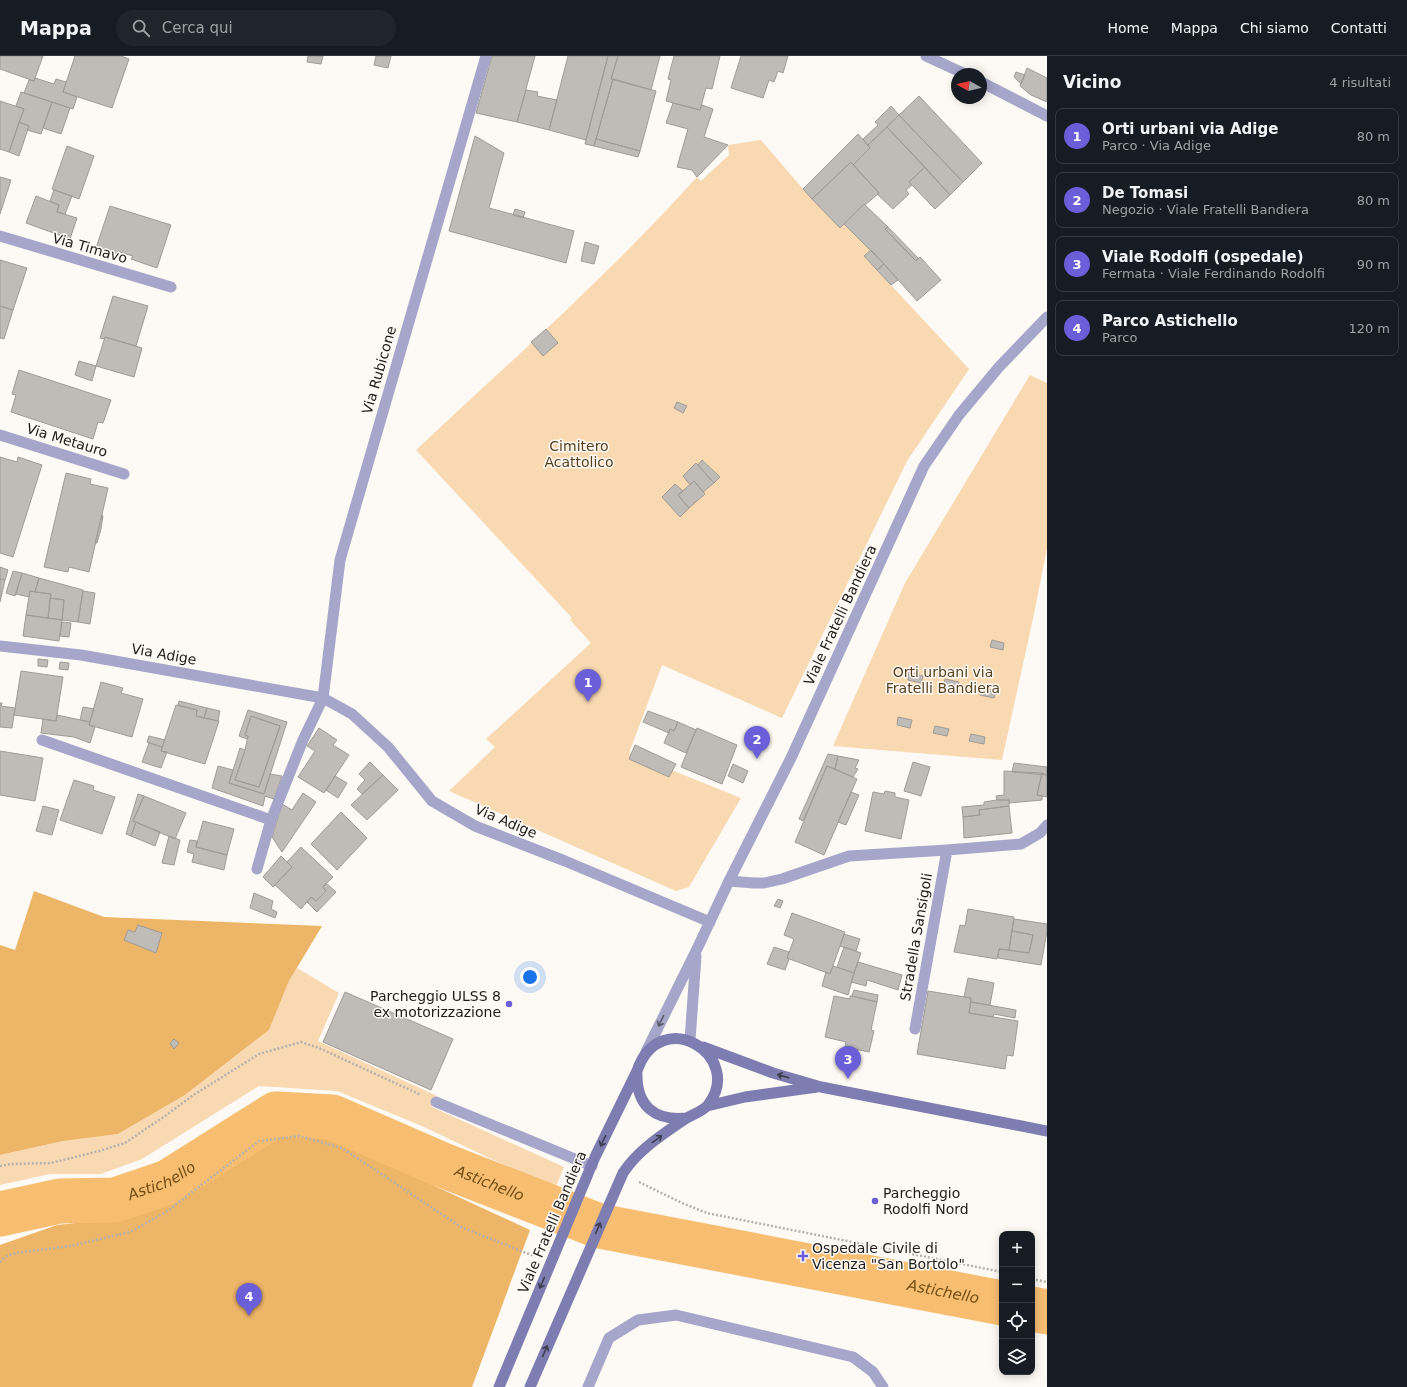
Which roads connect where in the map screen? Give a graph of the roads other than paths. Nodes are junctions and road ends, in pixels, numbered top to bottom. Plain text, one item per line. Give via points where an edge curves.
1 (486, 56) edge
2 (926, 56) edge
3 (952, 68) edge
4 (987, 85) edge
5 (1047, 116) edge
6 (0, 236) edge
7 (171, 287) dead end
8 (1047, 317) edge
9 (0, 435) edge
10 (124, 474) dead end
11 (0, 646) edge
12 (323, 698) junction
13 (42, 740) dead end
14 (272, 820) junction
15 (1047, 825) edge
16 (947, 850) junction
17 (257, 869) dead end
18 (729, 881) junction
19 (710, 922) junction
20 (697, 950) junction
21 (915, 1029) dead end
22 (690, 1040) junction
23 (700, 1046) junction
24 (646, 1052) junction
25 (637, 1071) junction
26 (821, 1087) junction
27 (436, 1102) road end
28 (707, 1106) junction
29 (687, 1118) junction
30 (1047, 1130) edge
31 (592, 1166) junction
32 (499, 1387) edge
33 (530, 1387) edge
34 (588, 1387) edge
35 (883, 1387) edge

1 - 12 street, Via Rubicone via 340,560
2 - 3 street
4 - 5 street
6 - 7 street, Via Timavo
8 - 18 street, Viale Fratelli Bandiera via 958,415 924,466 791,758
9 - 10 street, Via Metauro
11 - 12 street, Via Adige via 81,655
12 - 14 street via 303,740
12 - 19 street, Via Adige via 352,714 388,747 432,801 474,826
13 - 14 street
14 - 17 street
15 - 16 street, Stradella Sansigoli via 1040,833 1021,844
16 - 18 street, Stradella Sansigoli via 848,856 764,883
16 - 21 street, Stradella Sansigoli
18 - 19 street, Viale Fratelli Bandiera
19 - 20 street, Viale Fratelli Bandiera
20 - 22 street, Viale Fratelli Bandiera
20 -> 24 street, Viale Fratelli Bandiera
22 - 23 main road
22 - 24 main road via 666,1040 655,1044
26 -> 23 main road via 773,1073
23 - 28 main road via 714,1063 717,1074 713,1096
24 - 25 main road, Viale Fratelli Bandiera
25 - 29 main road, Viale Fratelli Bandiera via 636,1084 640,1097 648,1108 660,1116 673,1119
25 -> 31 main road, Viale Fratelli Bandiera
26 - 28 main road
26 - 30 main road
27 - 31 street
28 - 29 main road
33 -> 29 main road via 623,1173 640,1152
31 -> 32 main road, Viale Fratelli Bandiera
34 - 35 street via 608,1338 638,1320 676,1315 853,1357 873,1372

